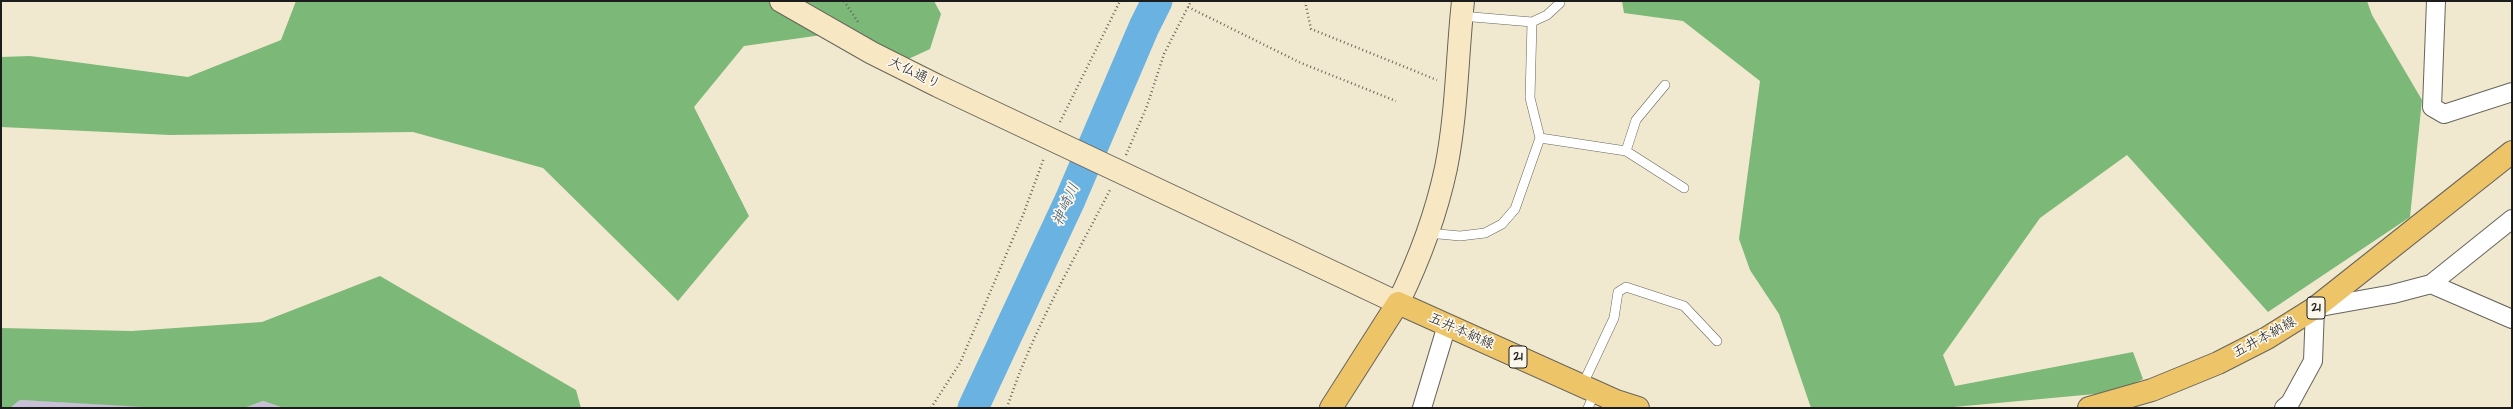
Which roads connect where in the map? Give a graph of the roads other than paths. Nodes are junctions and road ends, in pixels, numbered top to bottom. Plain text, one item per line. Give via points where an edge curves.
1 (781, 1) edge
2 (1560, 1) edge
3 (2436, 1) edge
4 (1462, 9) edge
5 (1532, 22) junction
6 (1666, 85) dead end
7 (2512, 92) edge
8 (1540, 138) junction
9 (1626, 151) junction
10 (2512, 152) edge
11 (1684, 188) dead end
12 (2512, 219) edge
13 (1426, 233) junction
14 (2431, 284) junction
15 (1398, 304) junction
16 (2316, 308) junction
17 (2512, 319) edge
18 (1447, 325) junction
19 (1716, 341) dead end
20 (1588, 395) edge
21 (1331, 408) edge
22 (1422, 408) edge
23 (1638, 408) edge
24 (2089, 408) edge
25 (2284, 408) edge

1 - 15 street, 大仏通り via 872,53
2 - 5 lane via 1547,15
3 - 7 street via 2432,107 2444,114
4 - 5 lane
4 - 13 street via 1446,167 1438,203
5 - 8 lane via 1530,98
6 - 9 lane via 1636,120
8 - 9 lane
8 - 13 lane via 1522,194 1515,209 1502,224 1485,232 1460,236
9 - 11 lane
10 - 16 main road, 五井本納線 / 21
12 - 14 street
13 - 15 street via 1414,270
14 - 16 street via 2393,294
14 - 17 street
15 - 18 main road, 五井本納線 / 21
15 - 21 main road
16 - 24 main road, 五井本納線 / 21 via 2218,363 2152,390
16 - 25 street via 2313,361 2290,403
18 - 20 main road, 五井本納線 / 21
18 - 22 street
19 - 20 lane via 1684,306 1626,288 1618,292 1614,318
20 - 23 main road, 五井本納線 / 21

